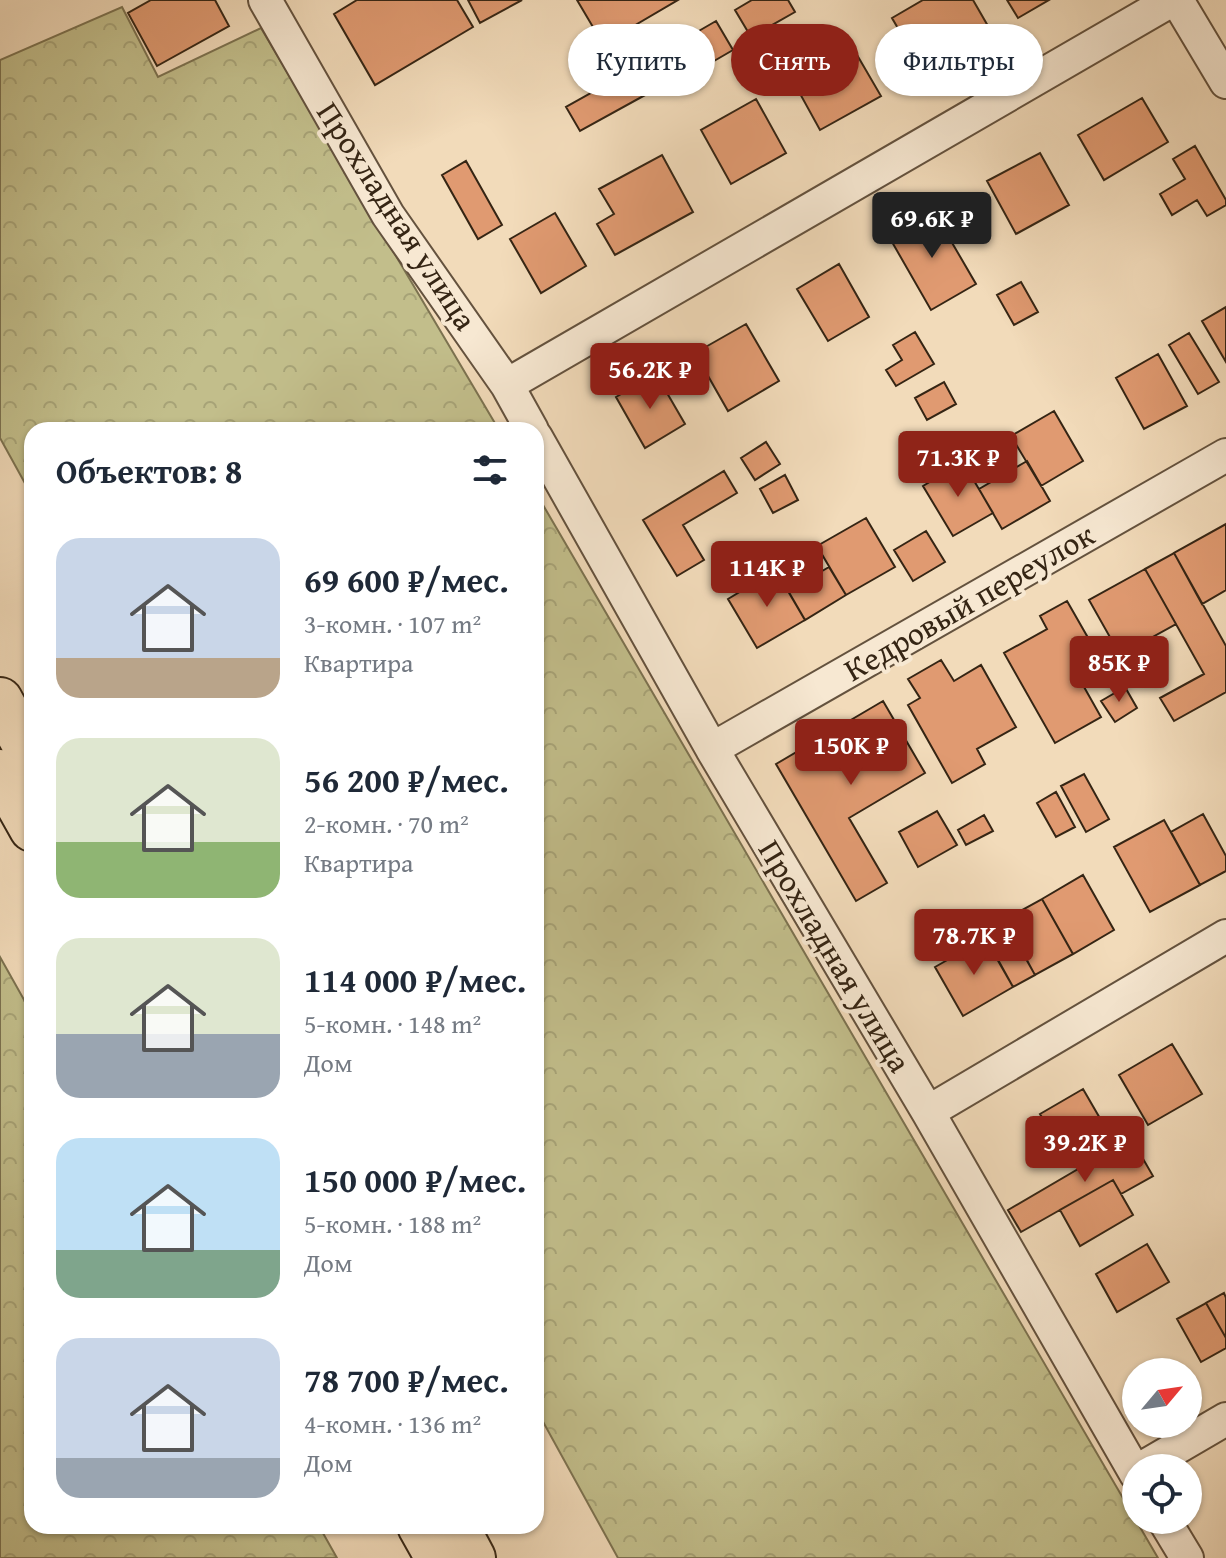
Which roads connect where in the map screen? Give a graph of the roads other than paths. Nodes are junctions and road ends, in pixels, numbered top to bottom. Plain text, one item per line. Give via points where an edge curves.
1 (265, 0) edge
2 (1174, 0) edge
3 (1226, 82) edge
4 (507, 385) junction
5 (528, 422) edge
6 (544, 451) edge
7 (1226, 455) edge
8 (0, 700) edge
9 (24, 744) edge
10 (712, 749) junction
11 (0, 772) edge
12 (24, 815) edge
13 (1226, 936) edge
14 (928, 1112) junction
15 (1226, 1419) edge
16 (1126, 1454) edge
17 (1166, 1454) edge
18 (424, 1534) edge
19 (460, 1534) edge
20 (1172, 1534) edge
21 (438, 1558) edge
22 (473, 1558) edge
23 (1187, 1558) edge

1 - 4 street, Прохладная улица via 388,215
2 - 3 street
2 - 4 street
4 - 5 street, Прохладная улица
6 - 10 street, Прохладная улица
7 - 10 street, Кедровый переулок
8 - 9 main road
10 - 14 street, Прохладная улица
11 - 12 main road
13 - 14 street
14 - 16 street, Прохладная улица
15 - 17 street
18 - 21 main road
19 - 22 main road
20 - 23 street

